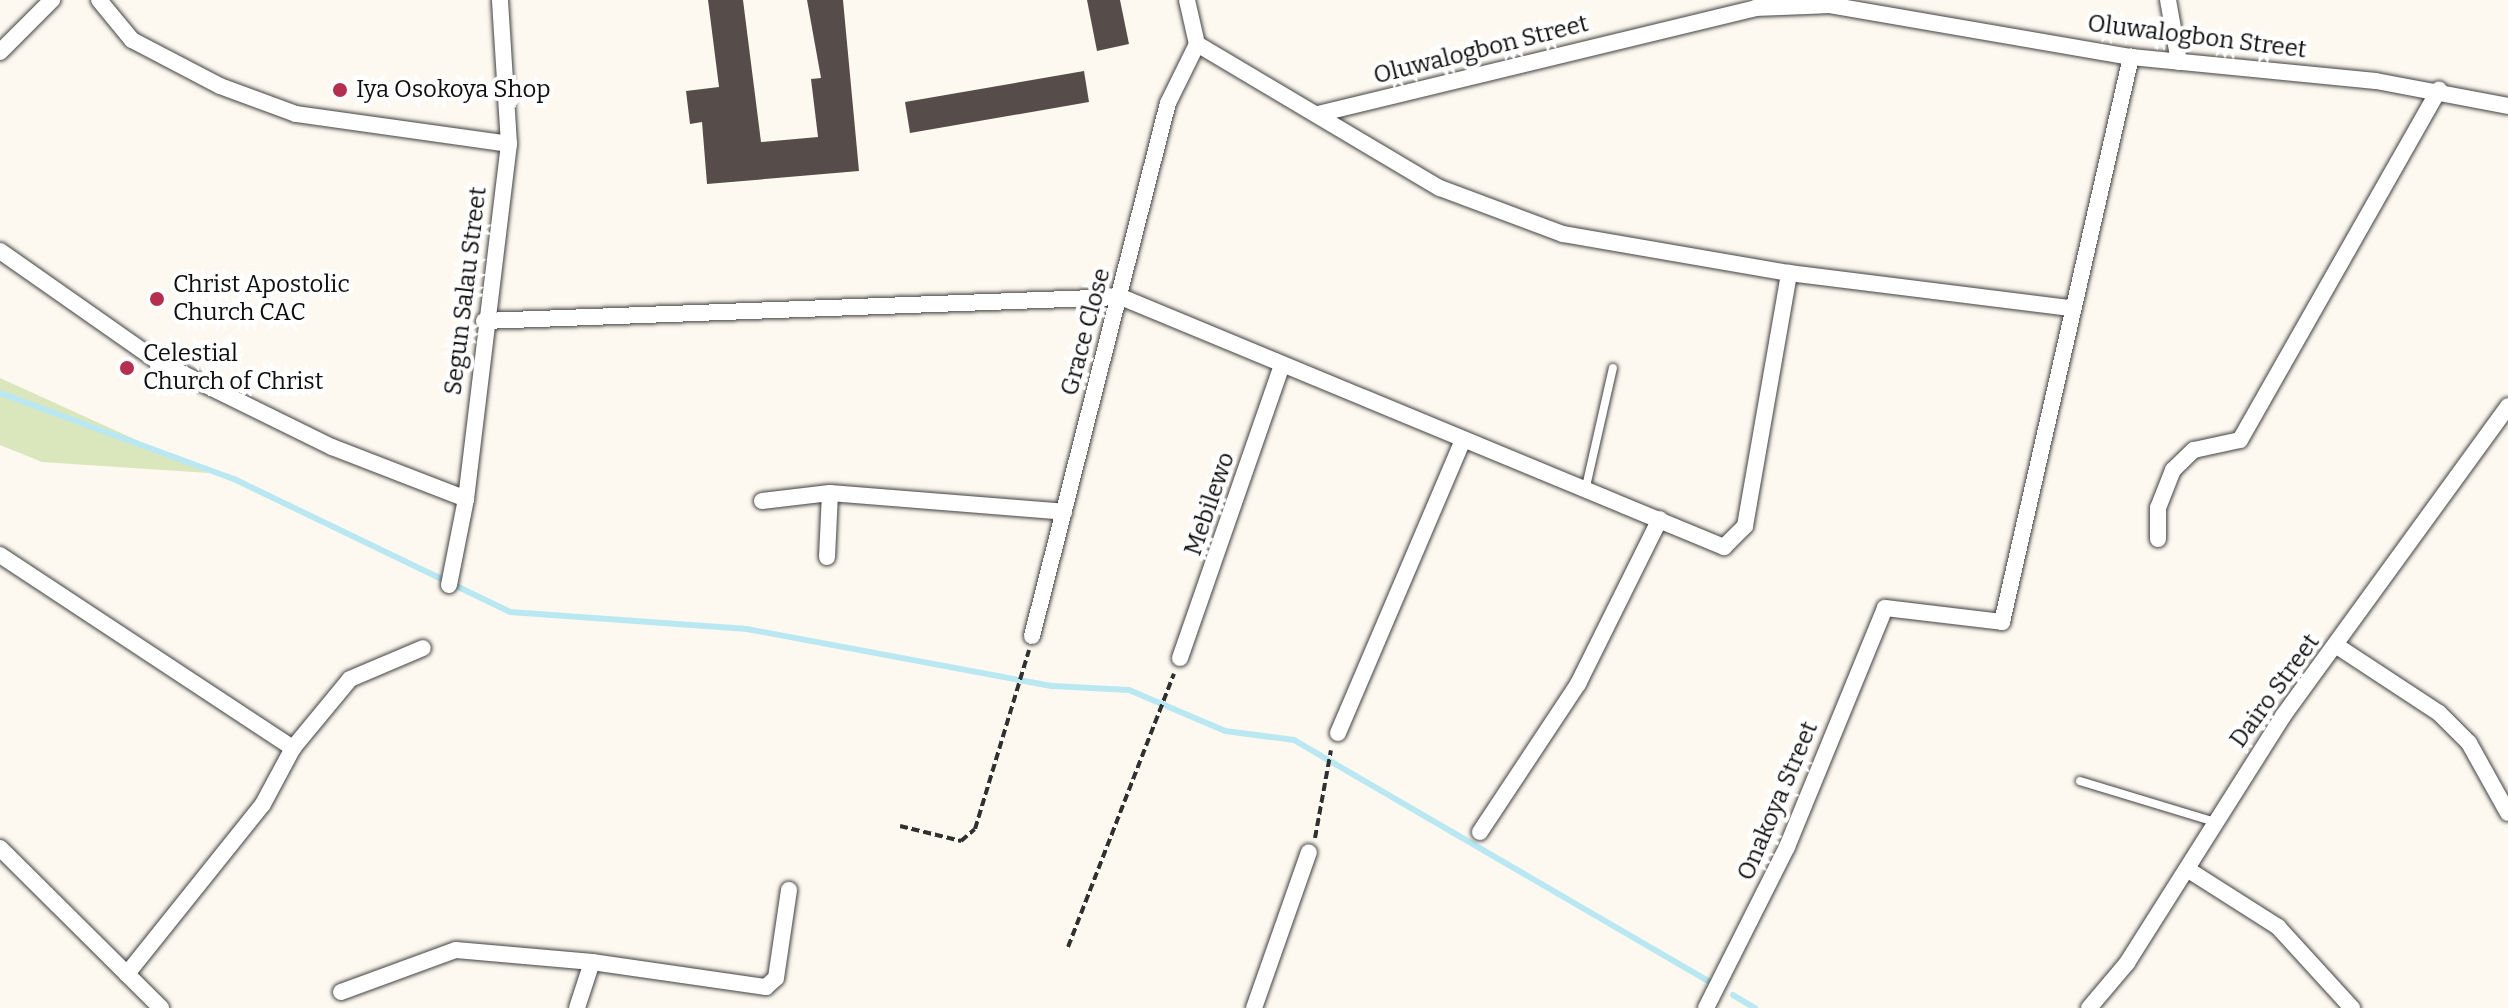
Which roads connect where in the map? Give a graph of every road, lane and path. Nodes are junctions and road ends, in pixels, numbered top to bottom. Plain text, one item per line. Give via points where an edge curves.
1 (52, 0) edge
2 (99, 0) edge
3 (500, 0) edge
4 (1187, 0) edge
5 (2168, 0) edge
6 (1895, 6) edge
7 (1197, 44) junction
8 (0, 52) edge
9 (2131, 57) junction
10 (2179, 62) junction
11 (2439, 90) junction
12 (2508, 106) edge
13 (1318, 114) junction
14 (509, 144) junction
15 (0, 251) edge
16 (1789, 273) junction
17 (1121, 297) junction
18 (2071, 308) junction
19 (484, 321) junction
20 (1282, 365) junction
21 (1613, 368) dead end
22 (2508, 406) edge
23 (1461, 444) junction
24 (1585, 492) junction
25 (830, 493) junction
26 (466, 499) junction
27 (762, 501) dead end
28 (1064, 512) junction
29 (1660, 519) junction
30 (2158, 539) dead end
31 (0, 555) edge
32 (827, 557) dead end
33 (449, 585) dead end
34 (1032, 636) joint
35 (2337, 646) junction
36 (423, 648) dead end
37 (1180, 658) joint
38 (1338, 733) dead end
39 (293, 748) junction
40 (1329, 754) dead end
41 (2080, 781) dead end
42 (2508, 813) edge
43 (2215, 822) junction
44 (900, 826) dead end
45 (1480, 832) dead end
46 (0, 848) edge
47 (1309, 852) joint
48 (2187, 869) junction
49 (789, 890) dead end
50 (1068, 947) dead end
51 (592, 962) junction
52 (127, 974) junction
53 (341, 992) dead end
54 (161, 1008) edge
55 (577, 1008) edge
56 (1254, 1008) edge
57 (1706, 1008) edge
58 (2089, 1008) edge
59 (2352, 1008) edge

1 - 8 street
2 - 14 street via 132,40 220,86 296,114
3 - 14 street, Segun Salau Street
4 - 7 street
5 - 10 street
6 - 9 street, Oluwalogbon Street
6 - 13 street, Oluwalogbon Street via 1755,8
7 - 13 street
7 - 17 street, Grace Close via 1168,103
9 - 10 street, Oluwalogbon Street
9 - 18 street
10 - 11 street, Oluwalogbon Street
11 - 12 street, Oluwalogbon Street
11 - 30 street via 2240,440 2194,450 2173,470 2158,508
13 - 16 street via 1440,188 1563,234
14 - 19 street, Segun Salau Street
15 - 26 street via 157,361 332,447
16 - 18 street
16 - 29 street via 1738,540 1724,547
17 - 19 street
17 - 20 street
17 - 28 street, Grace Close
18 - 57 street, Onakoya Street via 2013,596 2002,622 1885,608 1787,847
19 - 26 street, Segun Salau Street
20 - 23 street
20 - 37 street, Mebilewo
21 - 24 lane
22 - 35 street, Dairo Street
23 - 24 street
23 - 38 street
24 - 29 street
25 - 27 street
25 - 28 street
25 - 32 street
26 - 33 street, Segun Salau Street
28 - 34 street, Grace Close
29 - 45 street via 1578,684
31 - 39 street
34 - 44 path via 975,829 961,841
35 - 42 street via 2439,713 2469,743
35 - 43 street, Dairo Street
36 - 39 street via 350,679
37 - 50 path
39 - 52 street via 263,804
40 - 47 path via 1323,822
41 - 43 lane
43 - 48 street, Dairo Street
46 - 52 street
47 - 56 street
48 - 58 street, Dairo Street via 2127,963
48 - 59 street via 2278,927
49 - 51 street via 776,978 766,987
51 - 53 street via 456,950
51 - 55 street
52 - 54 street

